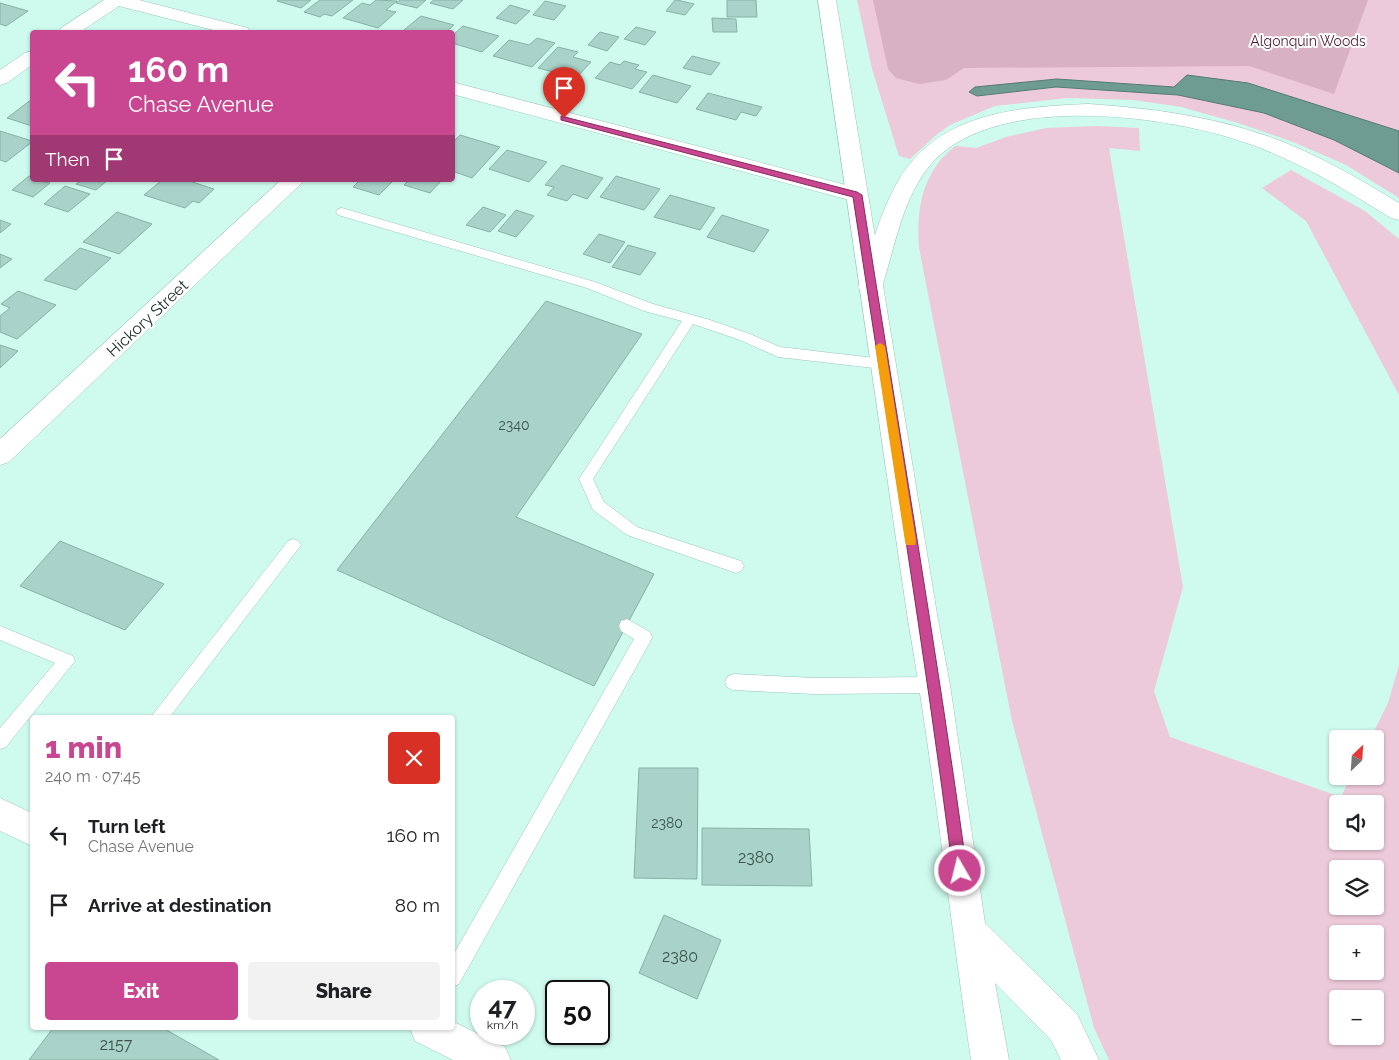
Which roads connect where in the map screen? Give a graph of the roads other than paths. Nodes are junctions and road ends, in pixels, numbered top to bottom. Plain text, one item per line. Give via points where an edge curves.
1 (117, 0) edge
2 (827, 0) edge
3 (71, 30) edge
4 (233, 30) edge
5 (30, 58) edge
6 (0, 79) edge
7 (455, 89) edge
8 (292, 182) edge
9 (857, 195) junction
10 (342, 212) dead end
11 (1399, 213) edge
12 (870, 287) junction
13 (690, 319) junction
14 (883, 364) junction
15 (0, 455) edge
16 (293, 545) dead end
17 (736, 566) dead end
18 (627, 626) dead end
19 (0, 633) edge
20 (733, 682) dead end
21 (935, 685) junction
22 (160, 715) edge
23 (0, 741) edge
24 (0, 814) edge
25 (30, 829) edge
26 (969, 930) junction
27 (455, 972) edge
28 (432, 1030) edge
29 (492, 1060) edge
30 (990, 1060) edge
31 (1080, 1060) edge

1 - 3 main road
1 - 4 main road
2 - 9 main road
5 - 6 main road
7 - 9 main road
8 - 15 main road, Hickory Street
9 - 12 main road
10 - 13 lane via 591,285 649,308
11 - 12 main road via 1354,185 1299,158 1260,141 1202,123 1143,113 1044,111 974,126 949,138 927,156 906,186
12 - 14 main road
13 - 14 lane via 778,352
13 - 17 lane via 586,479 598,506 632,531
14 - 21 main road
16 - 22 lane
18 - 27 lane via 644,637
19 - 23 lane via 67,661
20 - 21 lane via 814,686
21 - 26 main road
24 - 25 main road
26 - 30 main road
26 - 31 main road via 1064,1027
28 - 29 main road

